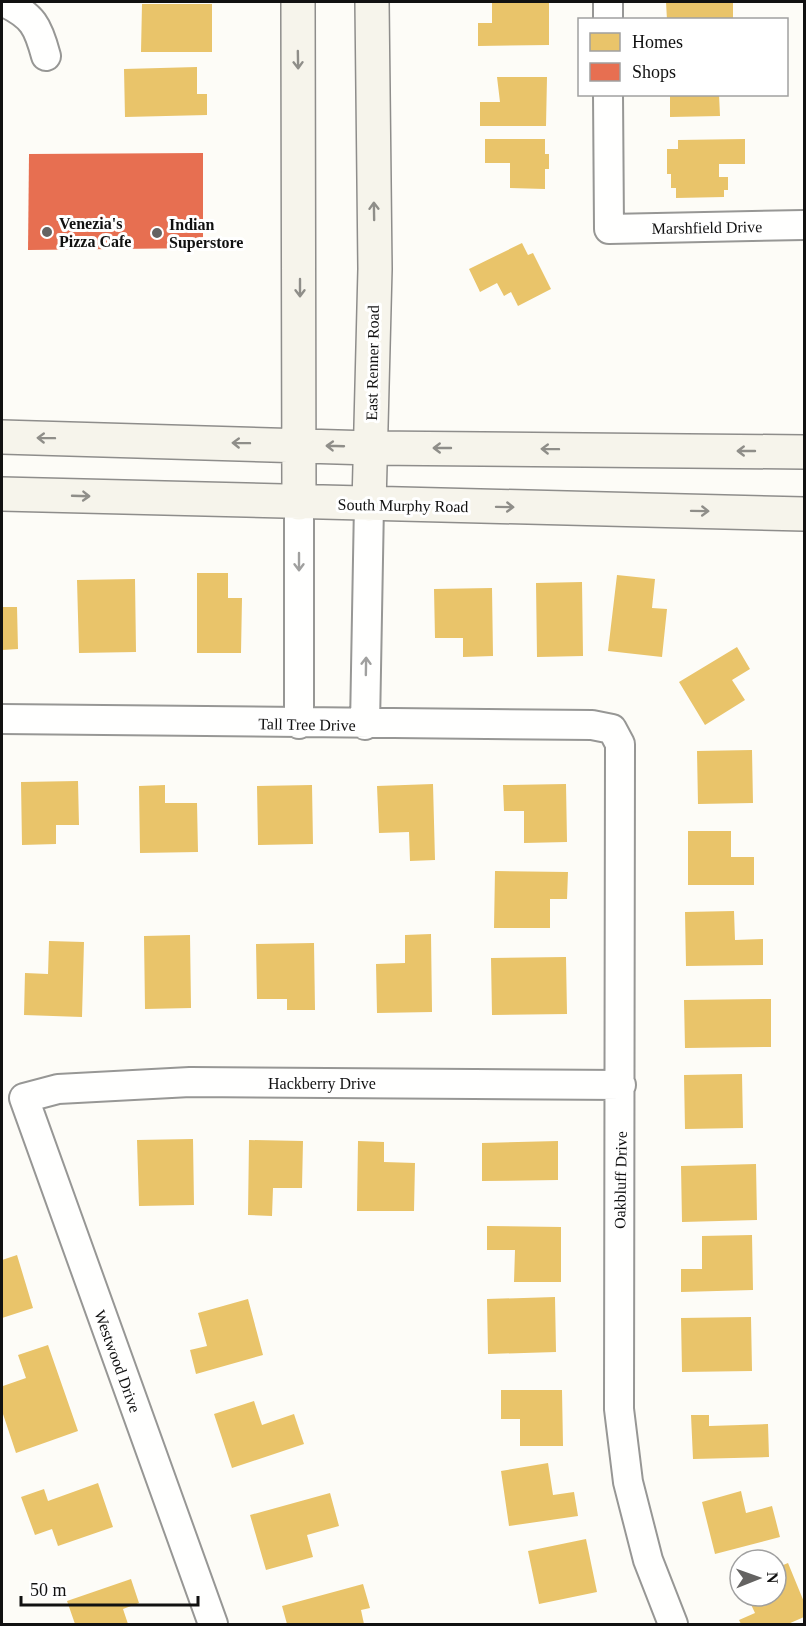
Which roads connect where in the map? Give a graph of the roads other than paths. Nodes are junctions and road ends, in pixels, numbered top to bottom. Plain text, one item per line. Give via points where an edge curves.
1 (4, 2) edge
2 (298, 2) edge
3 (372, 2) edge
4 (608, 2) edge
5 (608, 18) edge
6 (46, 56) dead end
7 (608, 96) edge
8 (804, 225) edge
9 (2, 437) edge
10 (299, 445) junction
11 (371, 448) junction
12 (804, 452) edge
13 (2, 494) edge
14 (299, 503) junction
15 (369, 504) junction
16 (804, 514) edge
17 (2, 719) edge
18 (299, 724) junction
19 (365, 725) junction
20 (612, 729) joint
21 (621, 1085) junction
22 (24, 1098) joint
23 (213, 1624) edge
24 (673, 1624) edge

1 - 6 street via 24,12 39,29
2 -> 10 main road
11 -> 3 main road, East Renner Road via 375,269
4 - 5 street
7 - 8 street, Marshfield Drive via 609,228
10 -> 9 main road
11 -> 10 main road
10 - 14 main road
12 -> 11 main road
11 - 15 main road, East Renner Road
13 -> 14 main road, South Murphy Road
14 - 15 main road, South Murphy Road
14 -> 18 street
15 -> 16 main road, South Murphy Road
19 -> 15 street, East Renner Road
17 - 18 street, Tall Tree Drive
18 - 19 street, Tall Tree Drive
19 - 20 street, Tall Tree Drive via 592,725
20 - 21 street, Oakbluff Drive via 620,744
21 - 22 street, Hackberry Drive via 190,1083 57,1089
21 - 24 street, Oakbluff Drive via 617,1362 620,1420 628,1482 648,1560
22 - 23 street, Westwood Drive

